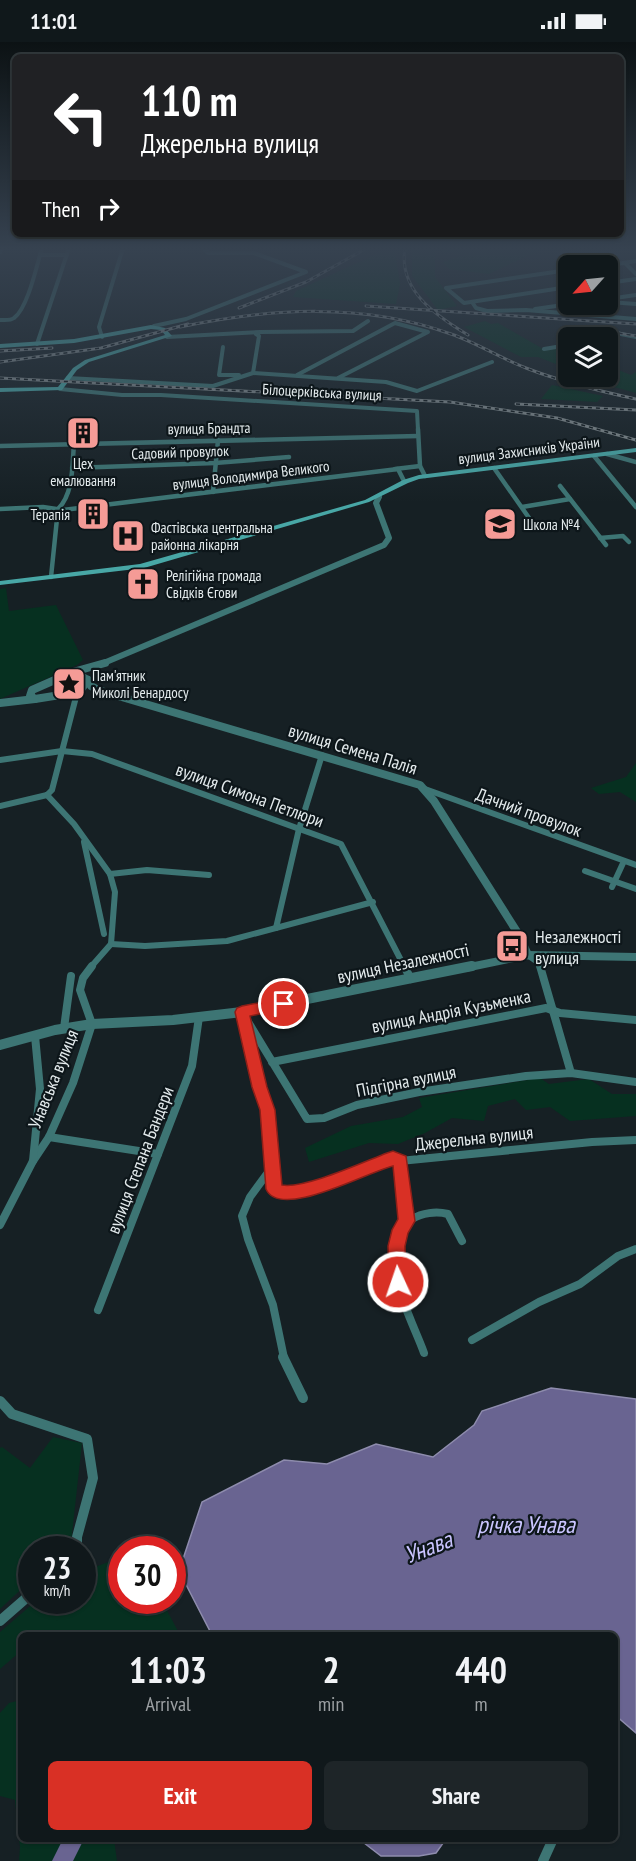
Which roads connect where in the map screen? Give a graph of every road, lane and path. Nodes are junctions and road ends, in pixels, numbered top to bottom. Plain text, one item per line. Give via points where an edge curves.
1 (41, 333) edge
2 (101, 333) edge
3 (123, 333) edge
4 (167, 333) edge
5 (292, 333) edge
6 (378, 333) edge
7 (428, 333) edge
8 (618, 333) edge
9 (256, 334) junction
10 (102, 337) junction
11 (167, 337) junction
12 (636, 337) edge
13 (37, 344) junction
14 (0, 346) edge
15 (223, 347) dead end
16 (558, 347) edge
17 (544, 349) dead end
18 (492, 362) dead end
19 (250, 374) junction
20 (297, 375) junction
21 (68, 378) junction
22 (338, 378) junction
23 (60, 389) junction
24 (0, 390) edge
25 (418, 435) junction
26 (218, 440) junction
27 (74, 444) junction
28 (0, 446) edge
29 (636, 450) edge
30 (607, 454) junction
31 (594, 456) junction
32 (289, 457) dead end
33 (636, 462) edge
34 (215, 463) junction
35 (420, 466) junction
36 (72, 468) junction
37 (494, 468) junction
38 (398, 469) junction
39 (425, 476) junction
40 (404, 481) junction
41 (560, 486) dead end
42 (213, 492) junction
43 (379, 497) junction
44 (570, 499) junction
45 (522, 507) junction
46 (636, 507) edge
47 (0, 509) edge
48 (58, 511) junction
49 (534, 525) dead end
50 (600, 538) junction
51 (629, 542) dead end
52 (606, 545) dead end
53 (51, 577) junction
54 (0, 584) edge
55 (92, 666) junction
56 (72, 672) junction
57 (87, 679) junction
58 (32, 690) junction
59 (98, 690) junction
60 (78, 692) junction
61 (35, 699) junction
62 (0, 703) edge
63 (62, 751) junction
64 (322, 754) junction
65 (0, 760) edge
66 (425, 789) junction
67 (47, 795) junction
68 (0, 806) edge
69 (299, 829) junction
70 (83, 839) junction
71 (624, 861) junction
72 (636, 865) edge
73 (585, 871) dead end
74 (110, 874) junction
75 (209, 875) dead end
76 (613, 885) junction
77 (636, 889) edge
78 (373, 902) junction
79 (276, 928) junction
80 (104, 934) dead end
81 (111, 944) junction
82 (528, 955) junction
83 (636, 957) edge
84 (70, 976) dead end
85 (411, 979) junction
86 (552, 1010) junction
87 (242, 1012) junction
88 (199, 1017) junction
89 (636, 1020) edge
90 (92, 1024) junction
91 (64, 1028) junction
92 (35, 1036) junction
93 (0, 1044) edge
94 (272, 1062) junction
95 (571, 1073) junction
96 (636, 1082) edge
97 (49, 1137) junction
98 (636, 1140) edge
99 (158, 1154) junction
100 (33, 1161) junction
101 (400, 1161) junction
102 (272, 1167) junction
103 (407, 1221) junction
104 (0, 1225) edge
105 (462, 1241) dead end
106 (636, 1249) edge
107 (98, 1310) dead end
108 (472, 1340) dead end
109 (424, 1353) dead end
110 (303, 1398) dead end
111 (0, 1401) edge
112 (77, 1536) edge
113 (18, 1605) edge
114 (0, 1621) edge
115 (552, 1842) edge
116 (543, 1861) edge

1 - 13 street
2 - 10 street
3 - 10 main road
4 - 11 main road
5 - 9 street
6 - 20 street
7 - 22 street
8 - 12 street
9 - 11 street
9 - 19 street via 259,336
10 - 13 main road
11 - 21 main road via 87,361
13 - 14 main road
15 - 19 street via 219,375
16 - 17 street
18 - 22 street via 417,391 386,382
19 - 20 street
19 - 21 street via 213,386
20 - 22 street
21 - 23 main road
23 - 24 main road
23 - 25 street, Білоцерківська вулиця via 417,411
25 - 26 street, вулиця Брандта
25 - 35 street, Білоцерківська вулиця
26 - 27 street, вулиця Брандта
26 - 34 street
27 - 28 street, вулиця Брандта
27 - 36 street
29 - 30 main road, вулиця Захисників України
30 - 31 main road, вулиця Захисників України
30 - 33 street
31 - 37 main road, вулиця Захисників України
31 - 46 street
32 - 34 street, Садовий провулок
34 - 36 street, Садовий провулок
34 - 42 street
35 - 38 street, вулиця Володимира Великого
35 - 39 street, Білоцерківська вулиця
36 - 48 street via 68,494
37 - 39 main road, вулиця Захисників України
37 - 45 street
38 - 40 street
38 - 42 street, вулиця Володимира Великого
39 - 40 main road
40 - 43 main road
41 - 44 street
42 - 48 street, вулиця Володимира Великого
43 - 53 main road via 141,566
43 - 55 street via 376,503 388,542
44 - 45 street
44 - 50 street
45 - 49 street
47 - 48 street, вулиця Володимира Великого via 43,507
48 - 53 street
50 - 51 street via 623,536
50 - 52 street
53 - 54 main road
55 - 56 street
55 - 57 street
56 - 57 street
56 - 58 street
57 - 59 street, вулиця Семена Палія
57 - 60 street
58 - 61 street via 30,694
58 - 62 street
59 - 60 street, вулиця Семена Палія
59 - 64 street, вулиця Семена Палія
60 - 61 street, вулиця Семена Палія
60 - 63 street
61 - 62 street, вулиця Семена Палія
63 - 65 street, вулиця Симона Петлюри
63 - 67 street via 52,790
63 - 69 street, вулиця Симона Петлюри via 92,754
64 - 66 street, вулиця Семена Палія via 414,782
64 - 69 street
66 - 71 street, Дачний провулок
66 - 82 street, вулиця Семена Палія
67 - 68 street
67 - 70 street
69 - 78 street, вулиця Симона Петлюри via 341,844
69 - 79 street
70 - 74 street
70 - 80 street
71 - 72 street, Дачний провулок
71 - 76 street
73 - 76 street
74 - 75 street via 154,871
74 - 81 street via 115,892
76 - 77 street
78 - 79 street
78 - 85 street, вулиця Симона Петлюри
79 - 81 street via 227,942
81 - 90 street, Унавська вулиця via 83,978 80,990
82 - 83 street, вулиця Незалежності
82 - 85 street, вулиця Незалежності
82 - 86 street, вулиця Семена Палія via 539,963
84 - 91 street, Унавська вулиця
85 - 87 street, вулиця Незалежності
86 - 89 street, вулиця Андрія Кузьменка
86 - 94 street, вулиця Андрія Кузьменка via 429,1028
86 - 95 street, вулиця Семена Палія
87 - 88 street, вулиця Незалежності
87 - 94 street, Підгірна вулиця
87 - 102 street via 267,1105
88 - 90 street, вулиця Незалежності
88 - 99 street, вулиця Степана Бандери via 192,1066
90 - 91 street, вулиця Незалежності
90 - 97 street, Унавська вулиця via 73,1083
91 - 92 street, вулиця Незалежності
92 - 93 street, вулиця Незалежності
92 - 100 street, Унавська вулиця via 40,1089
94 - 95 street, Підгірна вулиця via 307,1119 324,1118 357,1105 419,1092
95 - 96 street, Підгірна вулиця
97 - 99 street
97 - 100 street, Унавська вулиця
98 - 101 street, Джерельна вулиця
99 - 107 street, вулиця Степана Бандери
100 - 104 street, Унавська вулиця
101 - 102 street, Джерельна вулиця via 393,1158 349,1176 282,1194 274,1189
101 - 103 street
102 - 110 street via 255,1189 242,1216 273,1305 283,1357
103 - 105 street via 424,1215 448,1214
103 - 109 street via 396,1246 398,1282
106 - 108 street via 618,1256 580,1284
111 - 112 street via 12,1414 87,1439 93,1478
113 - 114 street
115 - 116 street

